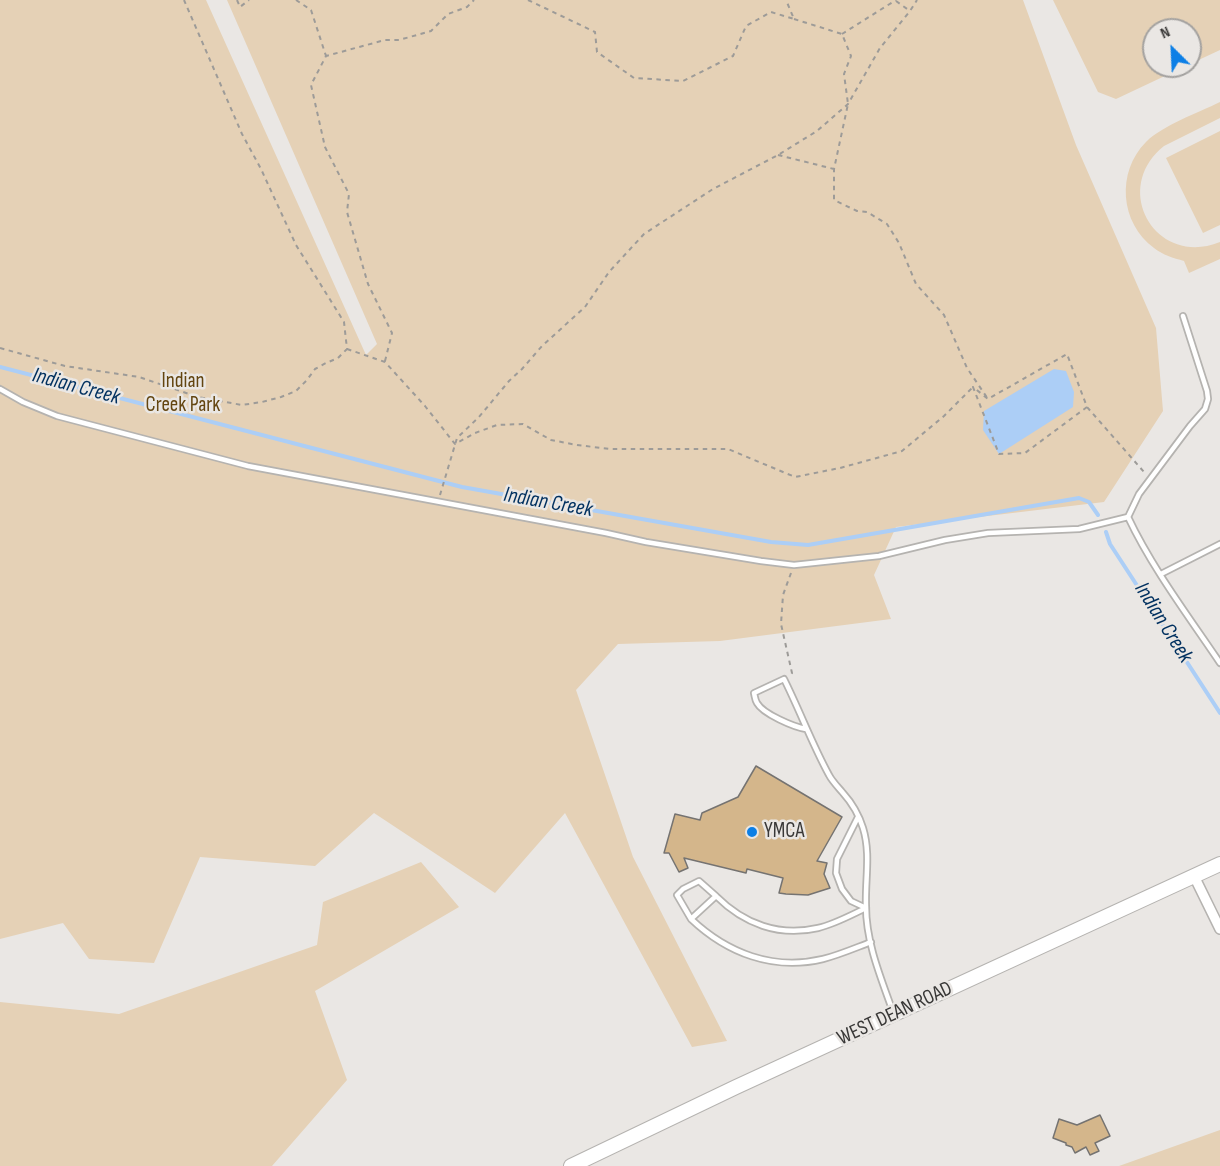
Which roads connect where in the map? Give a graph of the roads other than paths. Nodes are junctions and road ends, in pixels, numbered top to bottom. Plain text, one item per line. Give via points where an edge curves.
1 (1183, 316) dead end
2 (0, 389) edge
3 (1128, 517) junction
4 (1220, 544) edge
5 (1161, 574) junction
6 (1220, 663) edge
7 (806, 729) junction
8 (858, 817) junction
9 (1220, 864) edge
10 (1194, 876) junction
11 (716, 896) junction
12 (866, 908) junction
13 (692, 919) junction
14 (1220, 929) edge
15 (871, 942) junction
16 (894, 1014) junction
17 (571, 1166) edge

1 - 3 lane via 1208,399 1205,409 1139,494
2 - 3 lane via 57,416 248,466 646,542 794,565 879,556 988,533 1080,529
3 - 5 lane
4 - 5 lane
5 - 6 lane
7 - 7 lane via 784,679 754,693 762,709 794,727
7 - 8 lane via 830,778
8 - 12 lane via 867,844
8 - 12 lane via 837,859 836,873 851,901
9 - 10 street, WEST DEAN ROAD
10 - 14 street
10 - 16 street, WEST DEAN ROAD
11 - 12 lane via 746,919 782,930 818,928
11 - 13 lane
11 - 13 lane via 699,881 683,888 677,895
12 - 15 lane
13 - 15 lane via 723,944 763,960 823,959
15 - 16 lane
16 - 17 street, WEST DEAN ROAD

